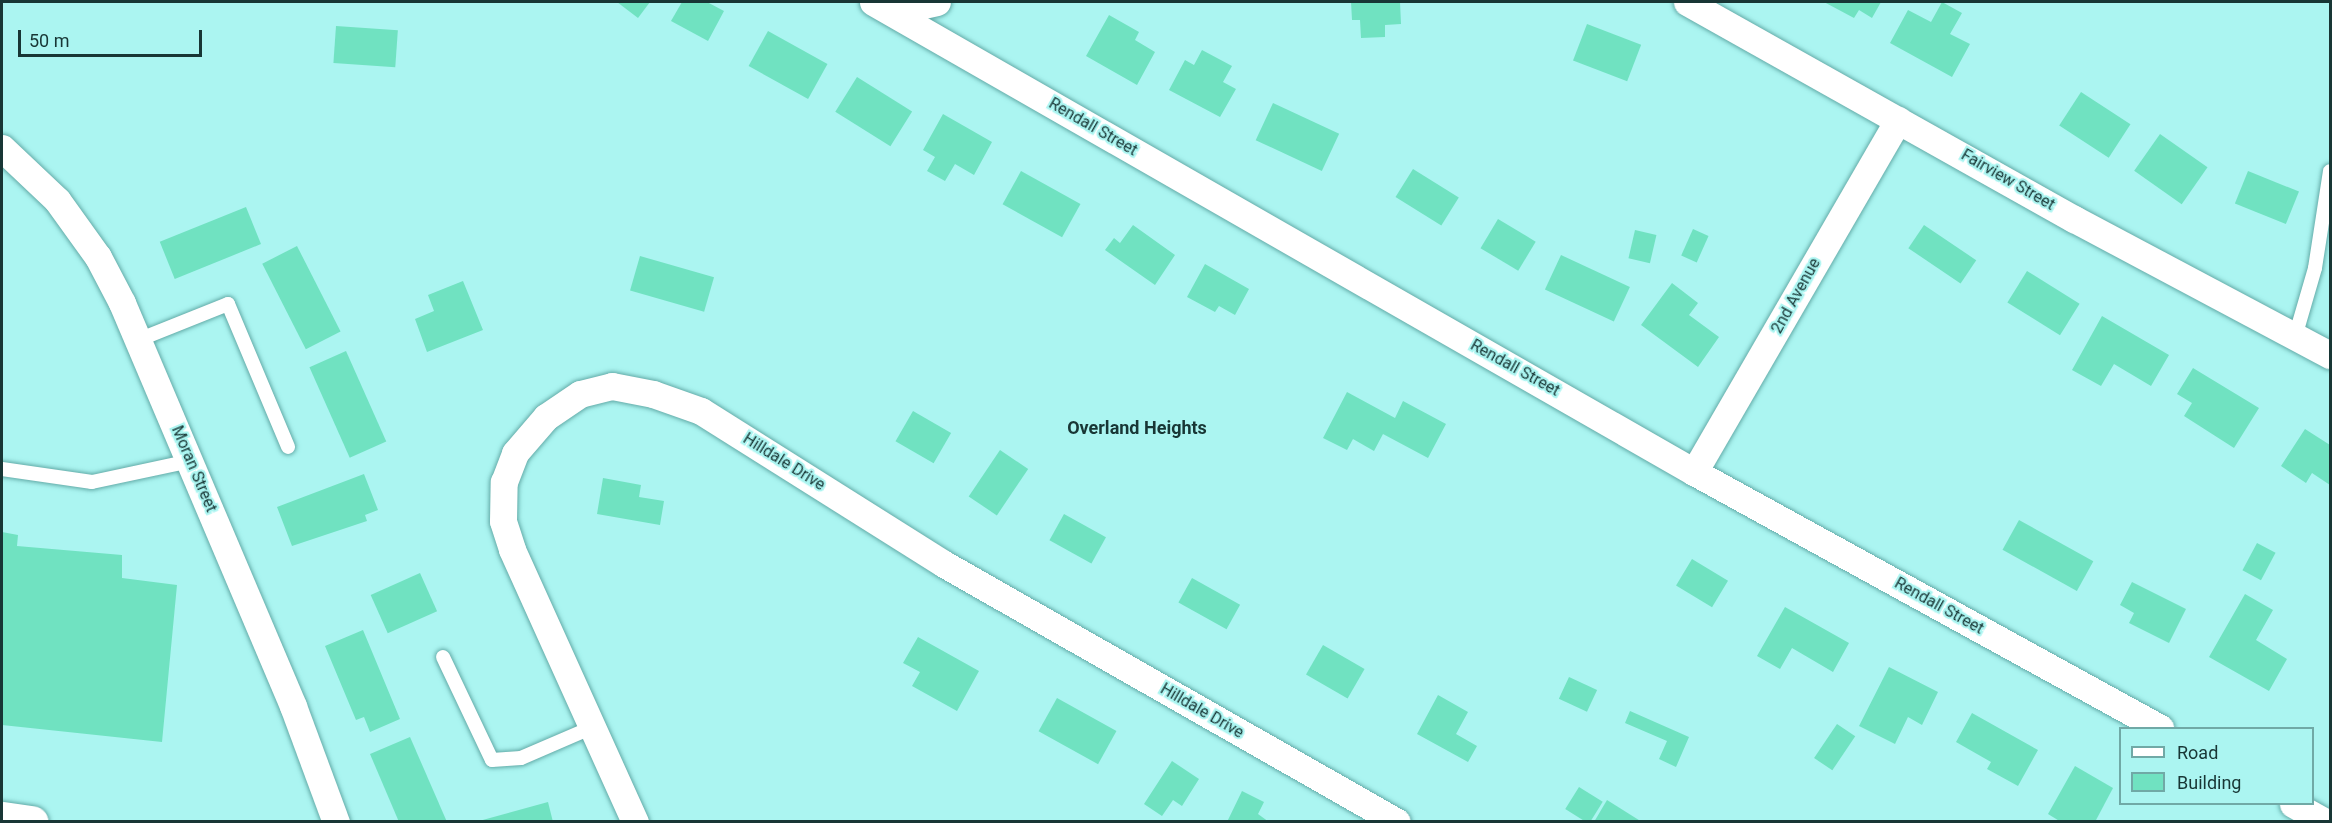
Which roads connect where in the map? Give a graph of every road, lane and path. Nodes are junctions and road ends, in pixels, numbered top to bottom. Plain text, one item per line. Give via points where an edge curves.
1 (937, 2) edge
2 (1687, 2) edge
3 (883, 7) edge
4 (1898, 120) junction
5 (2, 148) edge
6 (2331, 171) edge
7 (2295, 337) junction
8 (138, 340) junction
9 (2331, 356) edge
10 (288, 447) dead end
11 (190, 461) junction
12 (2, 469) edge
13 (1694, 471) junction
14 (443, 657) dead end
15 (593, 727) junction
16 (2156, 727) edge
17 (2295, 805) edge
18 (2, 818) edge
19 (32, 822) edge
20 (336, 822) edge
21 (635, 822) edge
22 (1396, 822) edge
23 (2325, 822) edge

1 - 3 street
2 - 4 street, Fairview Street
3 - 13 street, Rendall Street
4 - 7 street, Fairview Street
4 - 13 street, 2nd Avenue
5 - 8 street, Moran Street via 57,200 81,231 98,257
6 - 7 lane via 2315,268
7 - 9 street, Fairview Street
8 - 10 lane via 228,304
8 - 11 street, Moran Street
11 - 12 lane via 92,482
11 - 20 street, Moran Street via 293,706
13 - 16 street, Rendall Street
14 - 15 lane via 492,760 521,758
15 - 21 street, Hilldale Drive
15 - 22 street, Hilldale Drive via 512,549 503,521 504,482 515,453 546,417 580,394 612,386 653,394 701,411 954,570
17 - 23 street
18 - 19 street

